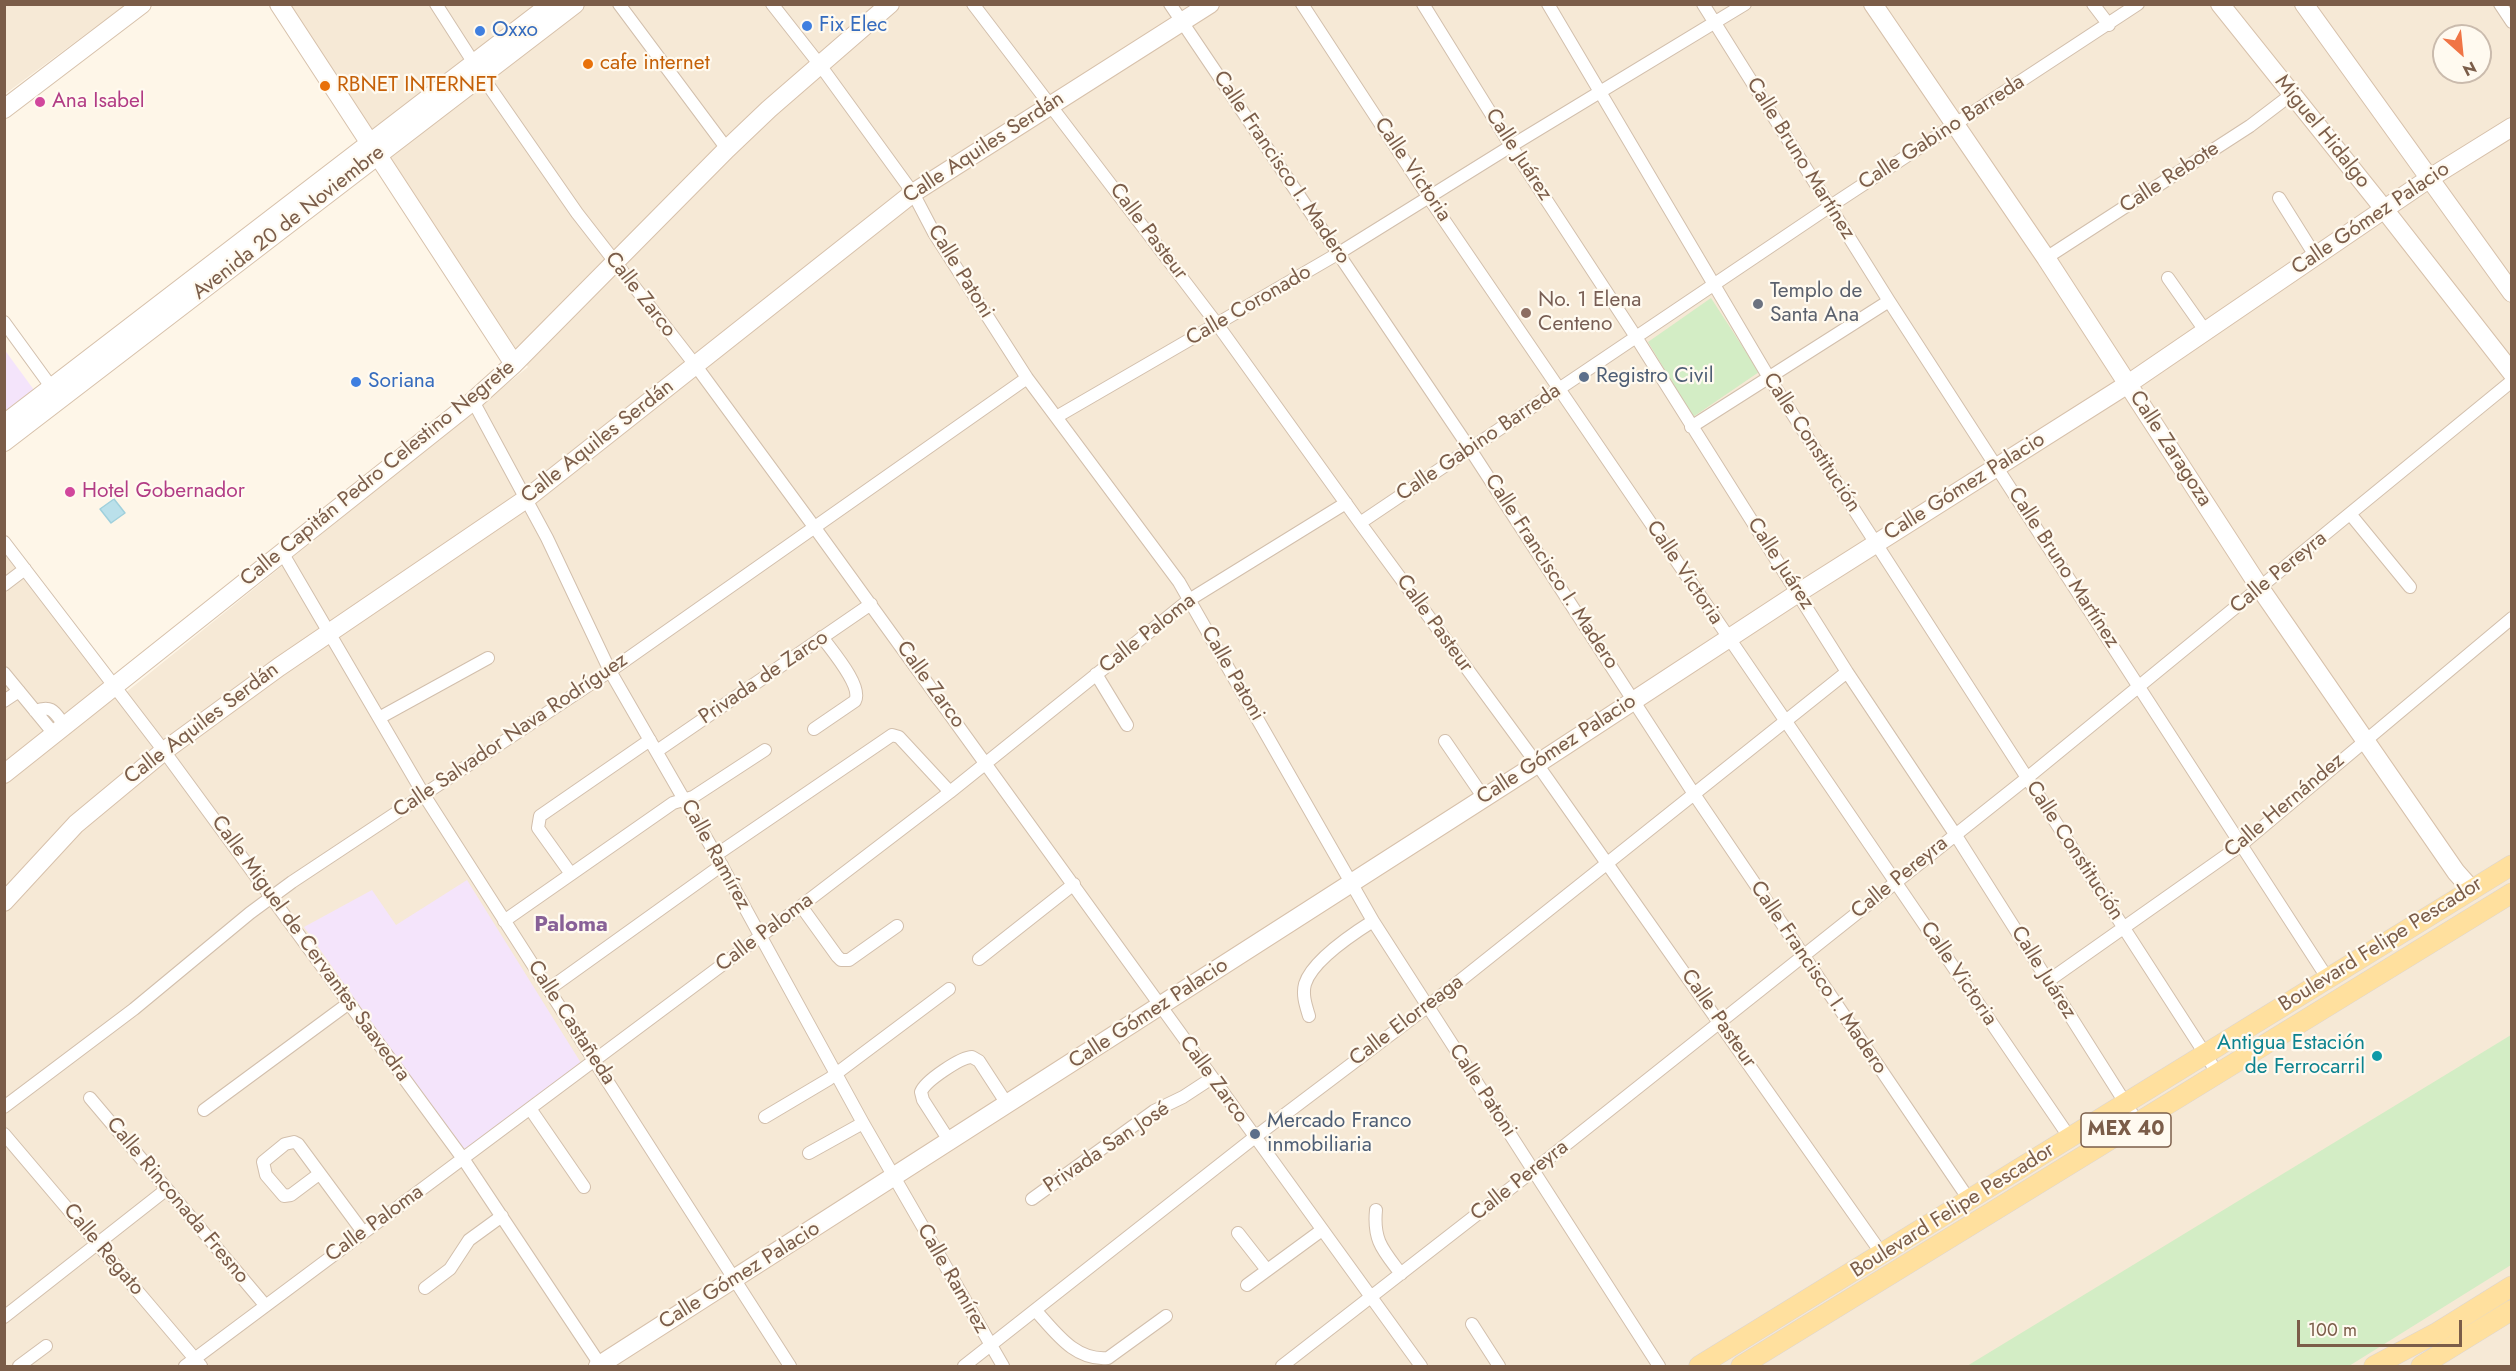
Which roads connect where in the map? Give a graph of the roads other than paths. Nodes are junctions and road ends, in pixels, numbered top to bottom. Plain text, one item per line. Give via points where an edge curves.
1 (142, 4) edge
2 (279, 4) edge
3 (436, 4) edge
4 (551, 4) edge
5 (575, 4) edge
6 (619, 4) edge
7 (772, 4) edge
8 (890, 4) edge
9 (973, 4) edge
10 (1170, 4) edge
11 (1210, 4) edge
12 (1302, 4) edge
13 (1423, 4) edge
14 (1548, 4) edge
15 (1703, 4) edge
16 (1745, 4) edge
17 (1873, 4) edge
18 (2093, 4) edge
19 (2138, 4) edge
20 (2220, 4) edge
21 (2304, 4) edge
22 (2500, 4) edge
23 (1183, 22) junction
24 (2511, 22) edge
25 (1714, 23) junction
26 (2109, 25) junction
27 (820, 65) junction
28 (478, 69) junction
29 (1599, 93) junction
30 (2292, 94) junction
31 (1051, 104) junction
32 (4, 109) edge
33 (1954, 124) junction
34 (2511, 127) edge
35 (1511, 146) junction
36 (374, 149) junction
37 (727, 149) junction
38 (2430, 178) junction
39 (913, 193) junction
40 (1429, 198) junction
41 (2279, 198) dead end
42 (1830, 207) junction
43 (2384, 209) junction
44 (1340, 253) junction
45 (2316, 257) junction
46 (2046, 258) junction
47 (614, 262) junction
48 (2168, 278) dead end
49 (1712, 285) junction
50 (2511, 294) edge
51 (1889, 301) junction
52 (4, 322) edge
53 (1217, 324) junction
54 (2206, 332) junction
55 (1636, 337) junction
56 (514, 364) junction
57 (696, 366) junction
58 (2511, 373) edge
59 (1768, 376) junction
60 (1027, 378) junction
61 (2511, 381) edge
62 (2128, 384) junction
63 (52, 388) junction
64 (1559, 388) junction
65 (473, 401) junction
66 (1058, 417) junction
67 (4, 424) edge
68 (1691, 427) junction
69 (4, 442) edge
70 (1470, 449) junction
71 (1998, 467) junction
72 (526, 499) junction
73 (1346, 502) junction
74 (2351, 515) junction
75 (1360, 523) junction
76 (815, 528) junction
77 (4, 542) edge
78 (1876, 544) junction
79 (283, 554) junction
80 (25, 569) junction
81 (4, 585) edge
82 (2410, 587) dead end
83 (2260, 588) junction
84 (1798, 593) junction
85 (1189, 600) junction
86 (871, 604) junction
87 (2511, 618) edge
88 (329, 633) junction
89 (822, 638) junction
90 (1728, 639) junction
91 (488, 658) dead end
92 (610, 671) junction
93 (1847, 672) junction
94 (4, 673) edge
95 (1096, 674) junction
96 (116, 687) junction
97 (2140, 687) junction
98 (19, 691) junction
99 (1635, 699) junction
100 (4, 700) edge
101 (379, 718) junction
102 (1785, 721) junction
103 (1127, 725) dead end
104 (814, 729) dead end
105 (60, 730) junction
106 (1445, 741) dead end
107 (2364, 741) junction
108 (654, 746) junction
109 (765, 750) dead end
110 (164, 751) junction
111 (986, 762) junction
112 (1537, 764) junction
113 (4, 774) edge
114 (2027, 778) junction
115 (947, 789) junction
116 (1694, 794) junction
117 (424, 795) junction
118 (1484, 798) junction
119 (684, 800) junction
120 (1955, 834) junction
121 (2241, 845) junction
122 (719, 860) junction
123 (1607, 863) junction
124 (2511, 865) edge
125 (571, 874) junction
126 (1895, 882) junction
127 (1352, 883) junction
128 (1074, 884) junction
129 (2511, 888) edge
130 (2472, 890) junction
131 (2511, 893) edge
132 (271, 897) junction
133 (4, 902) edge
134 (801, 906) junction
135 (504, 921) junction
136 (1373, 921) junction
137 (897, 926) dead end
138 (2125, 929) junction
139 (760, 937) junction
140 (1802, 956) junction
141 (979, 959) dead end
142 (2328, 979) junction
143 (2048, 981) junction
144 (549, 989) junction
145 (950, 989) dead end
146 (349, 1003) junction
147 (1160, 1006) junction
148 (1427, 1006) junction
149 (2314, 1015) junction
150 (1309, 1016) dead end
151 (1720, 1021) junction
152 (2206, 1054) junction
153 (596, 1061) junction
154 (836, 1074) junction
155 (2218, 1074) junction
156 (1212, 1078) junction
157 (90, 1098) dead end
158 (2125, 1103) junction
159 (1007, 1104) junction
160 (4, 1107) edge
161 (204, 1110) dead end
162 (531, 1110) junction
163 (765, 1117) dead end
164 (2138, 1123) junction
165 (862, 1124) junction
166 (4, 1134) edge
167 (1255, 1137) junction
168 (2070, 1138) junction
169 (950, 1142) junction
170 (809, 1153) dead end
171 (464, 1160) junction
172 (1534, 1170) junction
173 (319, 1174) junction
174 (894, 1179) junction
175 (584, 1187) dead end
176 (166, 1189) junction
177 (1032, 1198) dead end
178 (1970, 1201) junction
179 (1376, 1210) dead end
180 (502, 1216) junction
181 (1322, 1230) junction
182 (363, 1232) junction
183 (1238, 1233) dead end
184 (98, 1243) junction
185 (1934, 1248) junction
186 (1882, 1254) junction
187 (1268, 1270) junction
188 (1401, 1274) junction
189 (734, 1280) junction
190 (1247, 1285) dead end
191 (2511, 1286) edge
192 (425, 1288) dead end
193 (1370, 1297) junction
194 (265, 1305) junction
195 (2511, 1310) edge
196 (1036, 1311) junction
197 (1166, 1316) dead end
198 (4, 1317) edge
199 (1472, 1324) dead end
200 (46, 1346) dead end
201 (991, 1347) junction
202 (1111, 1362) edge
203 (193, 1364) edge
204 (19, 1366) edge
205 (600, 1366) edge
206 (790, 1366) edge
207 (964, 1366) edge
208 (1003, 1366) edge
209 (1282, 1366) edge
210 (1422, 1366) edge
211 (1499, 1366) edge
212 (1659, 1366) edge
213 (1700, 1366) edge
214 (1741, 1366) edge
215 (2374, 1366) edge
216 (2421, 1366) edge

1 - 32 street
2 - 36 street
3 - 28 street, Calle Zarco
4 - 28 street, Avenida 20 de Noviembre
5 - 28 street, Avenida 20 de Noviembre
6 - 37 street
7 - 27 street, Calle Patoni
8 - 27 street, Calle Capitán Pedro Celestino Negrete
9 - 31 street, Calle Pasteur
10 - 23 street, Calle Francisco I. Madero
11 - 23 street, Calle Aquiles Serdán
12 - 40 street, Calle Victoria
13 - 35 street, Calle Juárez
14 - 29 street, Calle Constitución
15 - 25 street, Calle Bruno Martínez
16 - 25 street, Calle Coronado
17 - 33 street, Calle Zaragoza
18 - 26 street
19 - 26 street, Calle Gabino Barreda
20 - 30 street, Miguel Hidalgo
21 - 38 street
22 - 24 street
23 - 31 street, Calle Aquiles Serdán
23 - 44 street, Calle Francisco I. Madero
25 - 29 street, Calle Coronado
25 - 42 street, Calle Bruno Martínez
26 - 33 street, Calle Gabino Barreda
27 - 37 street, Calle Capitán Pedro Celestino Negrete
27 - 39 street, Calle Patoni
28 - 36 street, Avenida 20 de Noviembre
28 - 47 street, Calle Zarco
29 - 35 street, Calle Coronado
29 - 49 street, Calle Constitución
30 - 43 street, Miguel Hidalgo
30 - 46 street, Calle Rebote via 2250,126
31 - 39 street, Calle Aquiles Serdán
31 - 53 street, Calle Pasteur
33 - 42 street, Calle Gabino Barreda
33 - 46 street, Calle Zaragoza
34 - 38 street, Calle Gómez Palacio
35 - 40 street, Calle Coronado
35 - 55 street, Calle Juárez
36 - 56 street
36 - 63 street, Avenida 20 de Noviembre
36 - 69 street, Avenida 20 de Noviembre
37 - 47 street, Calle Capitán Pedro Celestino Negrete
38 - 43 street, Calle Gómez Palacio
38 - 50 street
39 - 57 street, Calle Aquiles Serdán
39 - 60 street, Calle Patoni via 934,233
40 - 44 street, Calle Coronado
40 - 64 street, Calle Victoria
41 - 45 street
42 - 49 street, Calle Gabino Barreda
42 - 51 street, Calle Bruno Martínez
43 - 45 street, Calle Gómez Palacio
43 - 58 street, Miguel Hidalgo
44 - 53 street, Calle Coronado
44 - 70 street, Calle Francisco I. Madero
45 - 54 street, Calle Gómez Palacio
46 - 62 street, Calle Zaragoza
47 - 56 street, Calle Capitán Pedro Celestino Negrete
47 - 57 street, Calle Zarco
48 - 54 street
49 - 55 street, Calle Gabino Barreda
49 - 59 street, Calle Constitución
51 - 59 street
51 - 71 street, Calle Bruno Martínez
52 - 63 street
53 - 66 street, Calle Coronado
53 - 73 street, Calle Pasteur
54 - 62 street, Calle Gómez Palacio
55 - 64 street, Calle Gabino Barreda
55 - 68 street, Calle Juárez
56 - 65 street, Calle Capitán Pedro Celestino Negrete
57 - 72 street, Calle Aquiles Serdán
57 - 76 street, Calle Zarco
59 - 68 street
59 - 78 street, Calle Constitución
60 - 66 street, Calle Patoni
60 - 76 street, Calle Salvador Nava Rodríguez
61 - 74 street, Calle Pereyra
62 - 71 street, Calle Gómez Palacio
62 - 83 street, Calle Zaragoza
63 - 67 street, Avenida 20 de Noviembre
64 - 70 street, Calle Gabino Barreda
64 - 90 street, Calle Victoria
65 - 72 street, Calle Ramírez
65 - 79 street, Calle Capitán Pedro Celestino Negrete
66 - 85 street, Calle Patoni
68 - 84 street, Calle Juárez
70 - 75 street, Calle Gabino Barreda
70 - 99 street, Calle Francisco I. Madero
71 - 78 street, Calle Gómez Palacio
71 - 97 street, Calle Bruno Martínez
72 - 88 street, Calle Aquiles Serdán
72 - 92 street, Calle Ramírez
73 - 75 street, Calle Pasteur
73 - 85 street, Calle Paloma
74 - 82 street
74 - 83 street, Calle Pereyra
75 - 112 street, Calle Pasteur
76 - 86 street, Calle Zarco
76 - 92 street, Calle Salvador Nava Rodríguez
77 - 80 street, Calle Miguel de Cervantes Saavedra
78 - 84 street, Calle Gómez Palacio
78 - 114 street, Calle Constitución
79 - 88 street, Calle Castañeda
79 - 96 street, Calle Capitán Pedro Celestino Negrete
80 - 81 street
80 - 96 street, Calle Miguel de Cervantes Saavedra
83 - 97 street, Calle Pereyra
83 - 107 street, Calle Zaragoza
84 - 90 street, Calle Gómez Palacio
84 - 93 street, Calle Juárez
85 - 95 street, Calle Paloma
85 - 127 street, Calle Patoni
86 - 89 street, Privada de Zarco
86 - 111 street, Calle Zarco
87 - 107 street, Calle Hernández
88 - 101 street, Calle Castañeda
88 - 110 street, Calle Aquiles Serdán
89 - 104 street via 855,685 857,696
89 - 108 street, Privada de Zarco
90 - 99 street, Calle Gómez Palacio
90 - 102 street, Calle Victoria
91 - 101 street
92 - 108 street, Calle Ramírez
92 - 117 street, Calle Salvador Nava Rodríguez
93 - 102 street, Calle Elorreaga
93 - 120 street, Calle Juárez
94 - 98 street
95 - 103 street
95 - 111 street, Calle Paloma
96 - 105 street, Calle Capitán Pedro Celestino Negrete
96 - 110 street, Calle Miguel de Cervantes Saavedra
97 - 114 street, Calle Pereyra
97 - 121 street, Calle Bruno Martínez
98 - 100 street
98 - 105 street via 35,711 52,710
99 - 112 street, Calle Gómez Palacio
99 - 116 street, Calle Francisco I. Madero
101 - 117 street, Calle Castañeda
102 - 116 street, Calle Elorreaga
102 - 126 street, Calle Victoria
105 - 113 street, Calle Capitán Pedro Celestino Negrete
106 - 118 street
107 - 121 street, Calle Hernández
107 - 130 street, Calle Zaragoza
108 - 119 street, Calle Ramírez
108 - 125 street, Privada de Zarco via 544,812 538,821 541,833
109 - 119 street
110 - 132 street, Calle Miguel de Cervantes Saavedra
110 - 133 street, Calle Aquiles Serdán via 76,824
111 - 115 street, Calle Paloma
111 - 128 street, Calle Zarco
112 - 118 street, Calle Gómez Palacio
112 - 123 street, Calle Pasteur
114 - 120 street, Calle Pereyra
114 - 138 street, Calle Constitución
115 - 122 street via 895,735 818,784
115 - 134 street, Calle Paloma
116 - 123 street, Calle Elorreaga
116 - 140 street, Calle Francisco I. Madero
117 - 132 street, Calle Salvador Nava Rodríguez
117 - 135 street, Calle Castañeda
118 - 127 street, Calle Gómez Palacio
119 - 122 street, Calle Ramírez
119 - 125 street via 673,803
120 - 126 street, Calle Pereyra
120 - 143 street, Calle Juárez
121 - 138 street, Calle Hernández
121 - 142 street, Calle Bruno Martínez
122 - 139 street, Calle Ramírez
122 - 144 street
123 - 148 street, Calle Elorreaga
123 - 151 street, Calle Pasteur
124 - 130 main road, Boulevard Felipe Pescador / MEX 40
125 - 135 street
126 - 140 street, Calle Pereyra
126 - 168 street, Calle Victoria
127 - 136 street, Calle Patoni
127 - 147 street, Calle Gómez Palacio
128 - 141 street
128 - 147 street, Calle Zarco
129 - 130 main road via 2488,895
130 - 142 main road, Boulevard Felipe Pescador / MEX 40
131 - 149 main road, Boulevard Felipe Pescador / MEX 40
132 - 146 street, Calle Miguel de Cervantes Saavedra
132 - 160 street, Calle Salvador Nava Rodríguez via 134,1009
134 - 137 street via 841,960 849,960
134 - 139 street, Calle Paloma
135 - 144 street, Calle Castañeda
136 - 148 street, Calle Patoni
136 - 150 street via 1341,943 1306,981
138 - 143 street, Calle Hernández
138 - 152 street, Calle Constitución
139 - 153 street, Calle Paloma
139 - 154 street, Calle Ramírez
140 - 151 street, Calle Pereyra
140 - 178 street, Calle Francisco I. Madero
142 - 149 main road via 2329,993
142 - 152 main road, Boulevard Felipe Pescador / MEX 40
143 - 158 street, Calle Juárez
144 - 153 street, Calle Castañeda
145 - 154 street
146 - 161 street
146 - 171 street, Calle Miguel de Cervantes Saavedra
147 - 156 street, Calle Zarco
147 - 159 street, Calle Gómez Palacio
148 - 167 street, Calle Elorreaga
148 - 172 street, Calle Patoni
149 - 155 main road, Boulevard Felipe Pescador / MEX 40
151 - 172 street, Calle Pereyra
151 - 186 street, Calle Pasteur
152 - 155 street, Calle Constitución
152 - 158 main road, Boulevard Felipe Pescador / MEX 40
153 - 162 street, Calle Paloma
153 - 189 street, Calle Castañeda
154 - 163 street
154 - 165 street, Calle Ramírez
155 - 164 main road, Boulevard Felipe Pescador / MEX 40
156 - 167 street, Calle Zarco
156 - 177 street, Privada San José via 1154,1111
157 - 176 street, Calle Rinconada Fresno
158 - 164 street, Calle Juárez
158 - 168 main road, Boulevard Felipe Pescador / MEX 40
159 - 169 street, Calle Gómez Palacio
159 - 169 street via 979,1061 972,1057 963,1059 927,1083 921,1092
162 - 171 street, Calle Paloma
162 - 175 street
164 - 185 main road, Boulevard Felipe Pescador / MEX 40
165 - 170 street
165 - 174 street, Calle Ramírez
166 - 184 street, Calle Regato
167 - 181 street, Calle Zarco
167 - 196 street, Calle Elorreaga
168 - 178 main road, Boulevard Felipe Pescador / MEX 40
169 - 174 street, Calle Gómez Palacio
171 - 180 street, Calle Miguel de Cervantes Saavedra
171 - 182 street, Calle Paloma
172 - 188 street, Calle Pereyra
172 - 212 street, Calle Patoni
173 - 173 street via 294,1142 285,1144 262,1165 284,1196
173 - 182 street
174 - 189 street, Calle Gómez Palacio
174 - 201 street, Calle Ramírez
176 - 184 street
176 - 194 street, Calle Rinconada Fresno
178 - 185 main road via 1965,1221
178 - 186 main road, Boulevard Felipe Pescador / MEX 40
179 - 188 street via 1378,1242
180 - 192 street via 469,1240 450,1269
180 - 205 street, Calle Miguel de Cervantes Saavedra
181 - 187 street
181 - 193 street, Calle Zarco
182 - 194 street, Calle Paloma
183 - 187 street
184 - 198 street
184 - 203 street, Calle Regato
185 - 214 main road, Boulevard Felipe Pescador / MEX 40
186 - 213 main road, Boulevard Felipe Pescador / MEX 40
187 - 190 street
188 - 193 street, Calle Pereyra
189 - 205 street, Calle Gómez Palacio
189 - 206 street, Calle Castañeda
191 - 215 main road
193 - 209 street, Calle Pereyra
193 - 210 street, Calle Zarco
194 - 203 street, Calle Paloma
195 - 216 main road
196 - 201 street, Calle Elorreaga
196 - 202 street via 1069,1346
197 - 202 street
199 - 211 street
200 - 204 street
201 - 207 street, Calle Elorreaga
201 - 208 street, Calle Ramírez

